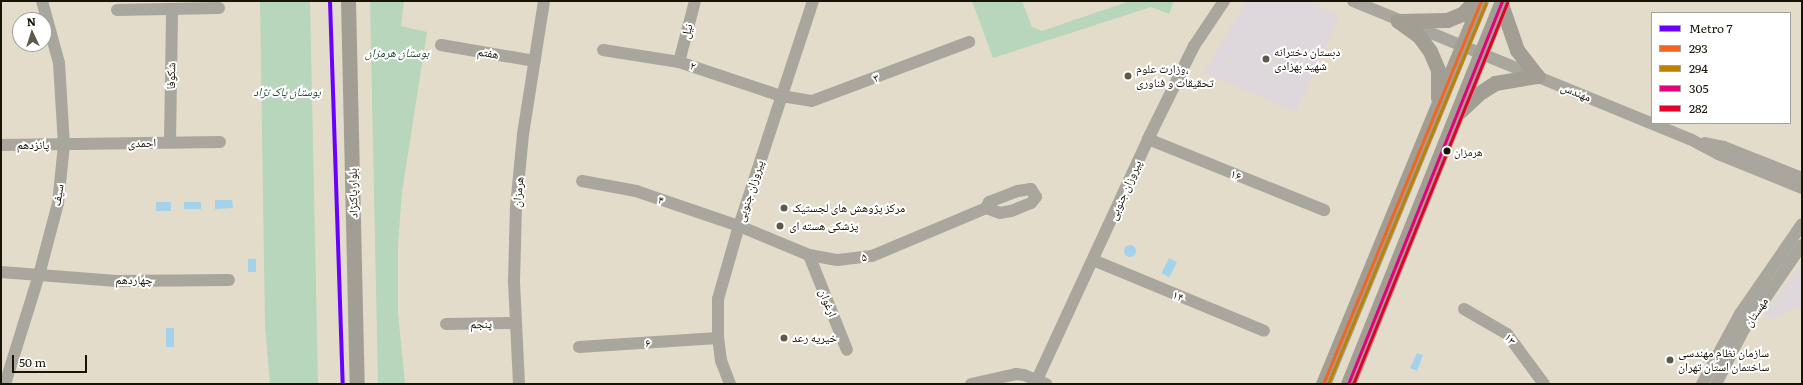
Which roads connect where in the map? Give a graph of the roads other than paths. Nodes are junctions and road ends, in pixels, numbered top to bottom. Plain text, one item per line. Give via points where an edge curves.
1 (42, 1) edge
2 (348, 1) edge
3 (544, 1) edge
4 (695, 1) edge
5 (813, 1) edge
6 (1224, 1) edge
7 (1353, 1) edge
8 (1475, 1) edge
9 (1481, 1) edge
10 (1501, 3) edge
11 (218, 8) dead end
12 (117, 10) dead end
13 (172, 10) junction
14 (1398, 21) junction
15 (969, 42) dead end
16 (441, 45) dead end
17 (1462, 45) junction
18 (602, 50) dead end
19 (1481, 53) junction
20 (535, 61) junction
21 (680, 62) junction
22 (1537, 76) junction
23 (781, 96) junction
24 (1437, 109) junction
25 (1456, 116) junction
26 (1651, 123) edge
27 (1654, 124) edge
28 (1148, 139) junction
29 (1690, 139) junction
30 (170, 142) junction
31 (220, 142) dead end
32 (1, 145) edge
33 (64, 145) junction
34 (1802, 178) edge
35 (582, 181) dead end
36 (1802, 188) edge
37 (986, 208) dead end
38 (1324, 210) dead end
39 (1802, 224) edge
40 (739, 226) junction
41 (1802, 245) edge
42 (809, 255) junction
43 (1093, 260) junction
44 (1, 272) edge
45 (39, 275) junction
46 (229, 280) dead end
47 (1464, 309) dead end
48 (515, 323) junction
49 (446, 324) dead end
50 (1264, 332) dead end
51 (718, 338) junction
52 (579, 347) dead end
53 (847, 350) dead end
54 (1039, 383) edge
55 (5, 384) edge
56 (357, 384) edge
57 (519, 384) edge
58 (730, 384) edge
59 (971, 384) edge
60 (1323, 384) edge
61 (1348, 384) edge
62 (1544, 384) edge
63 (1702, 384) edge
64 (1716, 384) edge

1 - 33 street, سیف via 59,63
2 - 56 main road, بلوار پاکنژاد
3 - 20 street, هرمزان
4 - 21 street, نیل
5 - 23 street, پیروزان جنوبی
6 - 28 street, پیروزان جنوبی via 1194,46
7 - 14 street
8 - 14 main road via 1462,14 1447,20
9 - 17 main road
10 - 19 main road
10 - 22 main road via 1517,50
11 - 13 street
12 - 13 street
13 - 30 street, شکوفا
14 - 17 street
14 - 24 main road via 1419,36 1436,62 1439,83
15 - 23 street, ۳ via 820,100 803,101
16 - 20 street, هفتم
17 - 19 street, مهندس
17 - 24 main road
18 - 21 street, ۲
19 - 22 street, مهندس
19 - 25 main road
20 - 48 street, هرمزان via 523,134 516,207
21 - 23 street, ۲
22 - 25 main road via 1495,83 1478,94
22 - 26 street, مهندس
23 - 40 street, پیروزان جنوبی
24 - 60 main road
25 - 61 main road
27 - 29 street, مهندس
28 - 38 street, ۱۶
28 - 43 street, پیروزان جنوبی
29 - 34 street, مهندس via 1724,147
29 - 36 street, مهندس via 1718,154
30 - 31 street, احمدی
30 - 33 street, احمدی
32 - 33 street, پانزدهم
33 - 45 street, سیف via 58,203
35 - 40 street, ۴ via 636,191
37 - 42 street, ۵ via 872,256 838,260
39 - 63 street via 1740,314
40 - 42 street, ۵
40 - 51 street, پیروزان جنوبی via 718,299
41 - 64 street, مهستان via 1744,329
42 - 53 street, ارغوان
43 - 50 street, ۱۴
43 - 54 street, پیروزان جنوبی
44 - 45 street, چهاردهم
45 - 46 street, چهاردهم via 117,281
45 - 55 street, سیف
47 - 62 street, ۱۳ via 1507,334
48 - 49 street, پنجم
48 - 57 street, هرمزان
51 - 52 street, ۶
51 - 58 street, پیروزان جنوبی via 721,361
54 - 59 street via 1016,374

